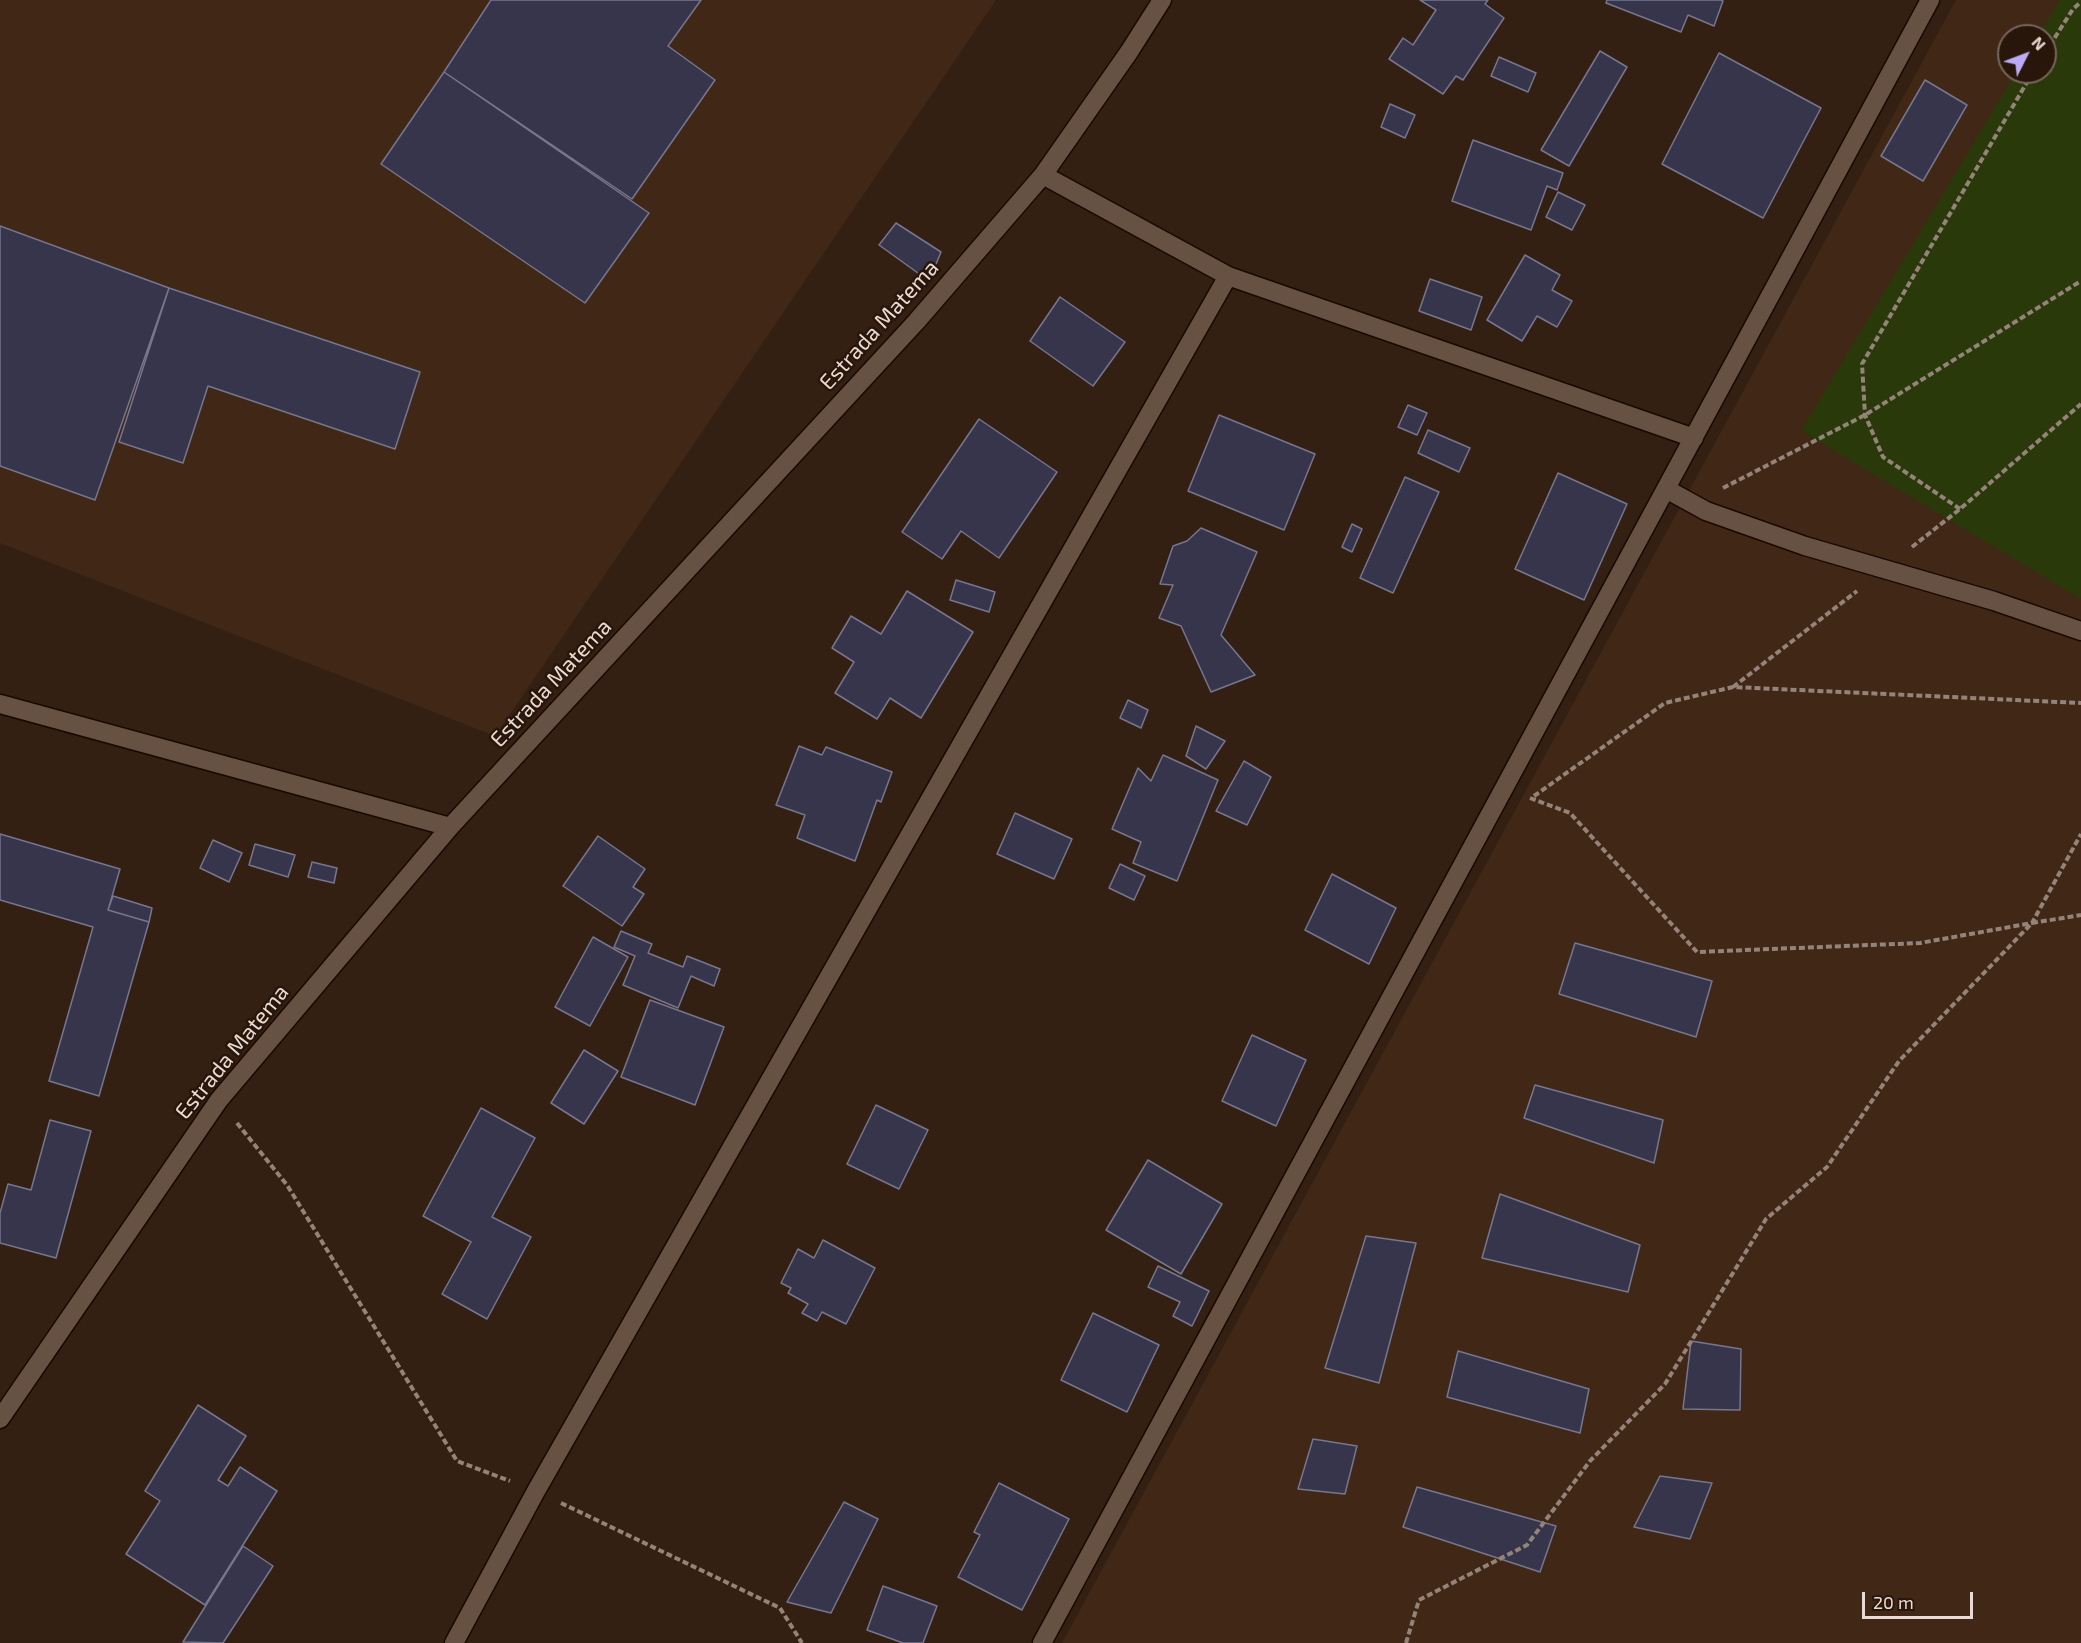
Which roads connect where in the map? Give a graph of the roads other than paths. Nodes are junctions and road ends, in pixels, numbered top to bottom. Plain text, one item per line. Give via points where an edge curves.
1 (1162, 0) edge
2 (1930, 0) edge
3 (1043, 175) junction
4 (1228, 276) junction
5 (1694, 438) junction
6 (1666, 489) junction
7 (2081, 631) edge
8 (0, 704) edge
9 (450, 827) junction
10 (0, 1419) edge
11 (454, 1643) edge
12 (1042, 1643) edge

1 - 3 street, Estrada Matema
2 - 5 street
3 - 4 street
3 - 9 street, Estrada Matema via 916,322
4 - 5 street
4 - 11 street via 536,1491
5 - 6 street
6 - 7 street via 1695,506 1805,546 1994,601
6 - 12 street
8 - 9 street
9 - 10 street, Estrada Matema via 219,1100

